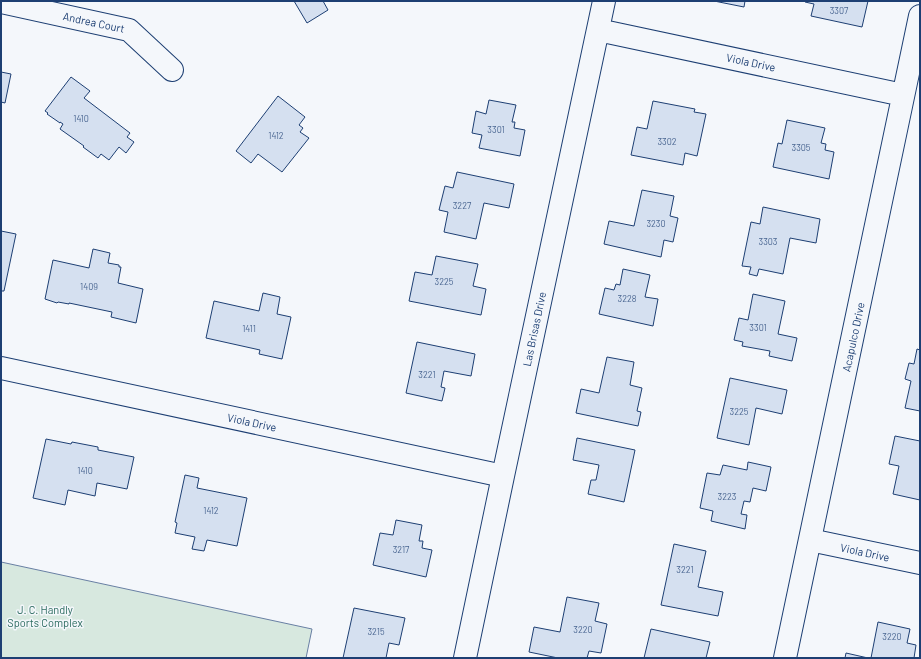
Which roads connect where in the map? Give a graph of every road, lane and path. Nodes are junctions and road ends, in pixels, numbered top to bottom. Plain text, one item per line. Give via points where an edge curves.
1 (604, 1) edge
2 (1, 2) edge
3 (920, 16) edge
4 (598, 30) junction
5 (172, 70) dead end
6 (903, 95) junction
7 (1, 368) edge
8 (503, 476) junction
9 (810, 540) junction
10 (920, 563) edge
11 (465, 658) edge
12 (785, 658) edge

1 - 4 street, Las Brisas Drive
2 - 5 street, Andrea Court via 129,30
3 - 6 street, Acapulco Drive
4 - 6 street, Viola Drive
4 - 8 street, Las Brisas Drive
6 - 9 street, Acapulco Drive
7 - 8 street, Viola Drive
8 - 11 street, Las Brisas Drive
9 - 10 street, Viola Drive
9 - 12 street, Acapulco Drive

